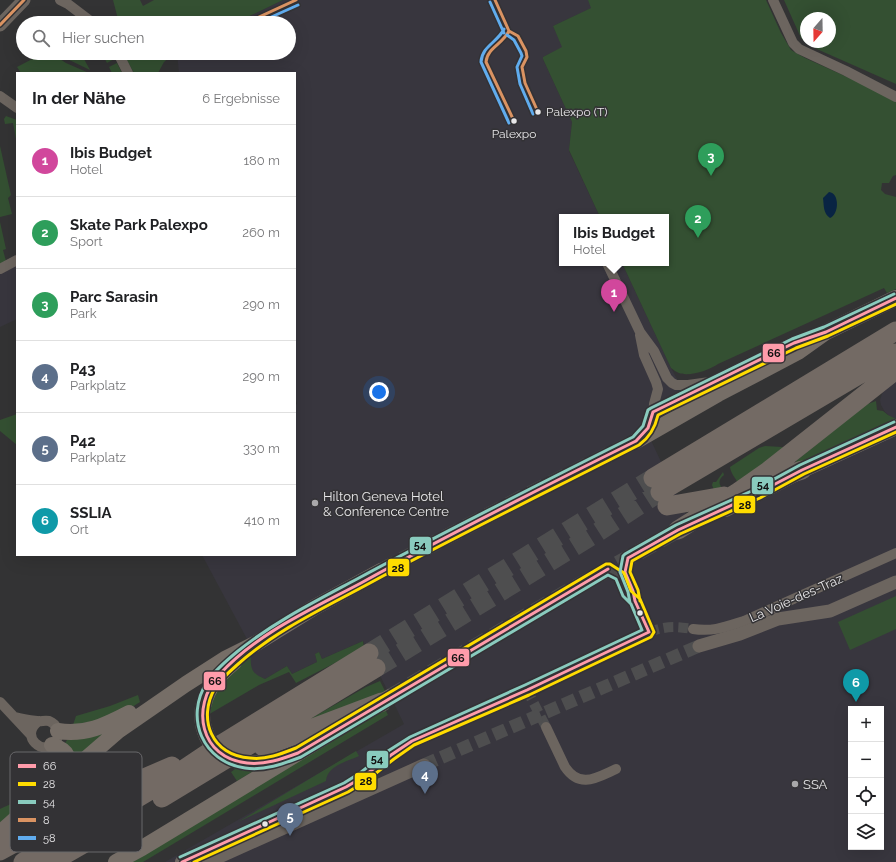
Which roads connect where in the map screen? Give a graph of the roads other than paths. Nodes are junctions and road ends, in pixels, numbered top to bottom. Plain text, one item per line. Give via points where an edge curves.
1 (24, 0) edge
2 (60, 0) edge
3 (773, 0) edge
4 (84, 16) edge
5 (0, 26) edge
6 (122, 60) edge
7 (128, 72) edge
8 (0, 96) edge
9 (896, 97) edge
10 (16, 107) edge
11 (16, 261) edge
12 (608, 266) edge
13 (0, 269) edge
14 (896, 298) edge
15 (896, 331) edge
16 (640, 332) junction
17 (826, 332) junction
18 (896, 353) edge
19 (896, 370) edge
20 (896, 427) edge
21 (639, 439) joint
22 (802, 470) junction
23 (660, 492) junction
24 (738, 492) junction
25 (678, 530) joint
26 (896, 553) edge
27 (381, 571) tunnel mouth
28 (896, 582) edge
29 (694, 629) tunnel mouth
30 (255, 644) junction
31 (699, 646) tunnel mouth
32 (186, 684) junction
33 (386, 700) joint
34 (0, 702) edge
35 (15, 717) junction
36 (39, 721) junction
37 (546, 727) tunnel mouth
38 (31, 735) junction
39 (55, 738) junction
40 (412, 741) tunnel mouth
41 (212, 749) junction
42 (65, 752) edge
43 (94, 752) edge
44 (298, 753) junction
45 (424, 765) tunnel mouth
46 (616, 770) dead end
47 (200, 776) junction
48 (142, 779) edge
49 (142, 795) edge
50 (142, 810) edge
51 (10, 826) edge
52 (0, 835) edge
53 (10, 846) edge
54 (142, 847) edge
55 (0, 851) edge
56 (40, 852) edge
57 (69, 852) edge
58 (134, 852) edge
59 (22, 862) edge
60 (52, 862) edge
61 (116, 862) edge
62 (182, 862) edge
63 (208, 862) edge

1 - 5 street
2 - 4 street
3 - 9 street via 793,43 799,49 846,70
6 - 7 street
8 - 10 street
11 - 13 street
12 - 16 street
14 - 17 main road
15 - 23 highway
16 - 17 street via 654,351 667,378 672,383 683,386 717,381 794,342
16 - 21 street via 644,355 658,389 653,417
17 - 21 main road via 798,352
18 - 23 highway
19 - 24 highway
20 - 22 main road
22 - 24 highway
22 - 25 main road
23 - 24 highway
24 - 25 highway
26 - 29 street, La Voie-des-Traz via 744,621 717,630
27 - 30 main road
28 - 31 street via 830,611 778,619
30 - 32 main road via 225,659
30 - 44 main road, bridge via 213,683 205,698 202,714 207,737 219,752 230,759 250,764 279,760
32 - 39 main road via 112,722
32 - 43 main road via 118,731
33 - 44 main road
33 - 47 highway via 262,747
34 - 35 street
35 - 36 street
35 - 38 street
36 - 38 street via 33,727
36 - 39 street via 49,721 55,725
37 - 46 street via 572,776 584,780 594,779
38 - 39 street via 40,747 45,747
39 - 42 main road
40 - 62 main road via 351,785
41 - 47 highway via 372,660
41 - 48 highway
41 - 49 highway
44 - 54 main road
45 - 63 street
47 - 50 highway
51 - 52 highway
53 - 55 highway
56 - 59 highway
57 - 60 highway
58 - 61 main road

